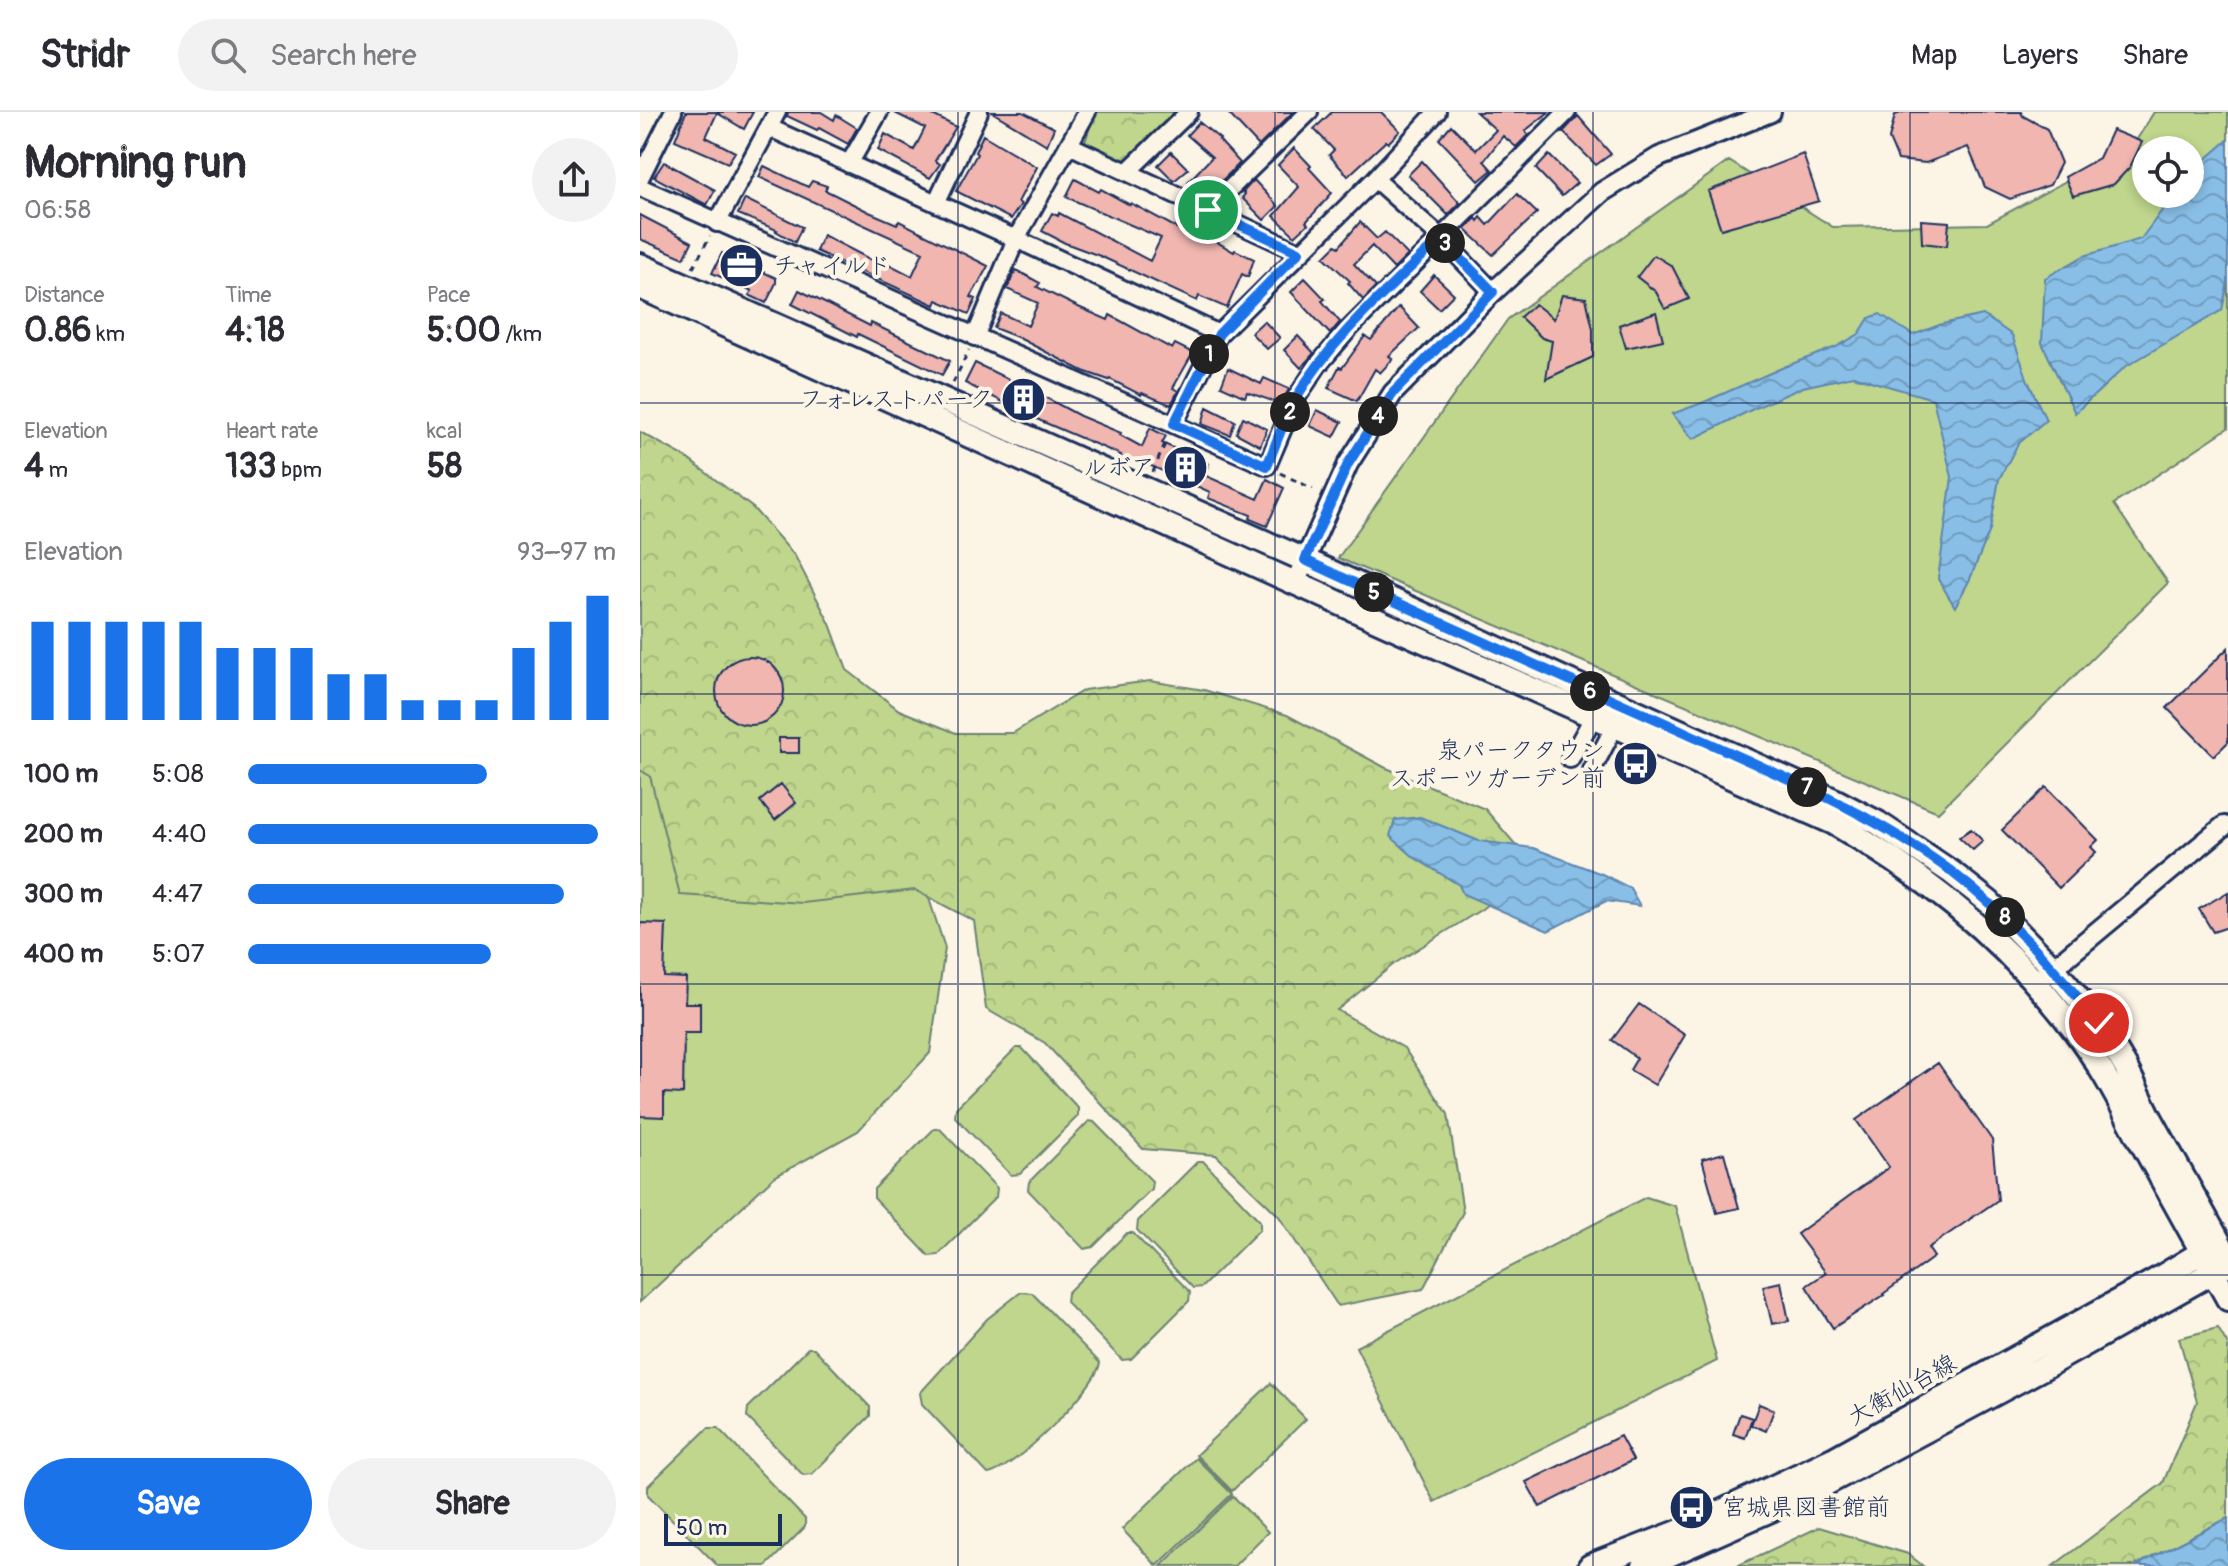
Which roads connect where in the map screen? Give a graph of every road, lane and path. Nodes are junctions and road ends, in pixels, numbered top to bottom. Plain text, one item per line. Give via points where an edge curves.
1 (673, 112) edge
2 (879, 112) edge
3 (979, 112) edge
4 (1087, 112) edge
5 (1189, 112) edge
6 (1309, 112) edge
7 (1437, 112) edge
8 (1567, 112) edge
9 (1771, 112) edge
10 (773, 120) edge
11 (1069, 145) junction
12 (849, 164) junction
13 (1127, 172) junction
14 (640, 178) edge
15 (1375, 179) junction
16 (640, 187) edge
17 (936, 203) junction
18 (1208, 210) junction
19 (717, 223) junction
20 (1441, 238) junction
21 (1016, 239) junction
22 (1299, 252) junction
23 (640, 265) edge
24 (691, 271) dead end
25 (640, 287) edge
26 (1493, 292) junction
27 (1219, 334) junction
28 (975, 337) junction
29 (952, 386) dead end
30 (1174, 424) junction
31 (1267, 466) junction
32 (1151, 476) dead end
33 (1313, 489) dead end
34 (1305, 560) junction
35 (1295, 583) junction
36 (1620, 715) junction
37 (1594, 716) junction
38 (1570, 759) dead end
39 (1592, 770) dead end
40 (2227, 823) edge
41 (2044, 975) junction
42 (2220, 1254) edge
43 (2228, 1299) edge
44 (1590, 1566) edge
45 (1644, 1566) edge

1 - 14 street
2 - 12 street
3 - 17 street
4 - 11 street
5 - 13 street
6 - 18 street
7 - 15 street
8 - 20 street
9 - 26 street via 1659,157 1602,192
10 - 12 street
10 - 19 street
11 - 13 street
11 - 21 street
12 - 17 street
13 - 18 street
15 - 20 street
15 - 22 street
16 - 19 street
17 - 21 street
18 - 22 street
19 - 24 path
19 - 28 street
20 - 26 street
20 - 31 street via 1318,365 1295,400
21 - 27 street
21 - 28 street
22 - 27 street
23 - 34 main road
25 - 35 main road
26 - 34 street via 1393,393 1348,464
27 - 30 street
28 - 29 path
28 - 30 street
30 - 31 street
30 - 32 path
31 - 33 path
34 - 35 street
34 - 36 main road
35 - 37 main road
36 - 37 main road
36 - 39 street
36 - 41 main road via 1879,848
37 - 38 street
40 - 41 street
41 - 42 main road
42 - 43 main road
42 - 44 main road, 大衡仙台線 via 1833,1459
42 - 45 main road, 大衡仙台線 via 2041,1369 1807,1494

